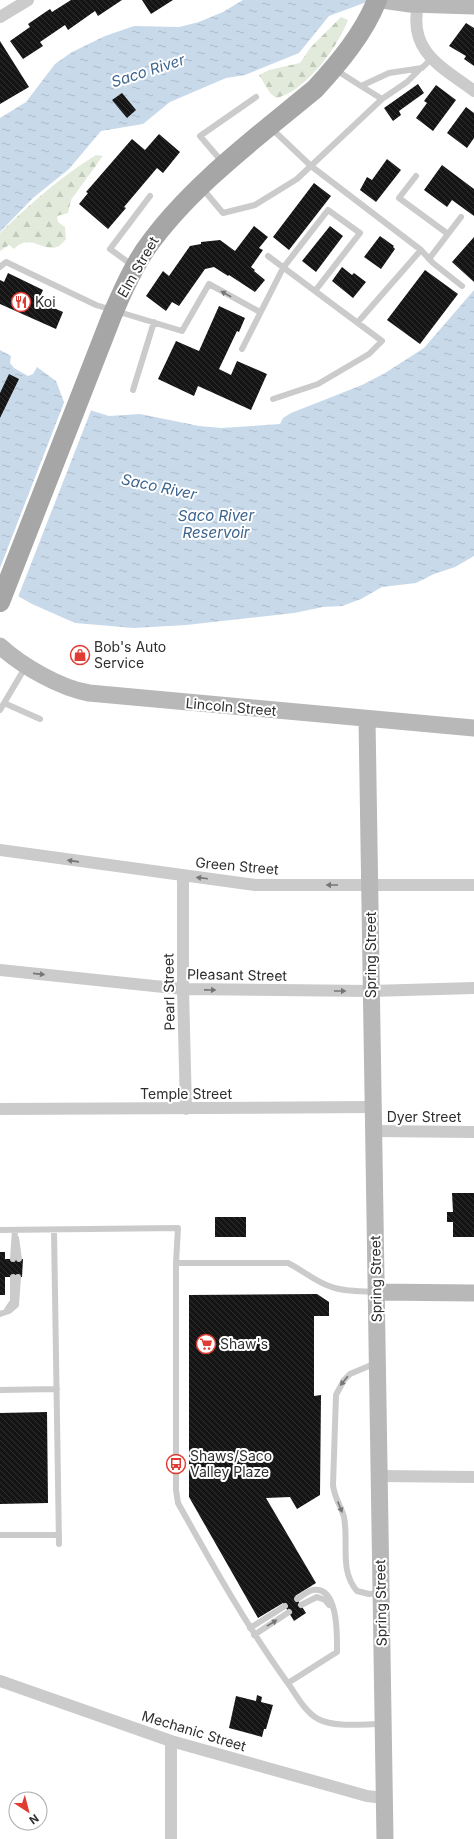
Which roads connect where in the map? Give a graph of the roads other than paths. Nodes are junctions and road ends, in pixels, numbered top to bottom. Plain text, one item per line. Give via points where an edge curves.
1 (28, 0) edge
2 (382, 0) edge
3 (418, 5) junction
4 (474, 6) edge
5 (373, 8) edge
6 (0, 17) edge
7 (431, 59) junction
8 (333, 68) junction
9 (422, 68) junction
10 (361, 86) junction
11 (474, 91) edge
12 (256, 97) dead end
13 (382, 99) junction
14 (270, 127) junction
15 (225, 165) junction
16 (311, 166) junction
17 (416, 176) dead end
18 (201, 187) junction
19 (150, 196) dead end
20 (461, 217) dead end
21 (448, 234) junction
22 (421, 250) junction
23 (268, 256) dead end
24 (430, 259) junction
25 (0, 267) edge
26 (135, 267) junction
27 (283, 268) junction
28 (462, 286) dead end
29 (315, 291) junction
30 (114, 310) junction
31 (260, 312) junction
32 (154, 322) junction
33 (358, 322) junction
34 (242, 349) dead end
35 (132, 390) dead end
36 (273, 399) dead end
37 (1, 599) edge
38 (0, 646) edge
39 (27, 665) junction
40 (4, 703) junction
41 (0, 710) edge
42 (40, 719) dead end
43 (367, 719) junction
44 (474, 728) edge
45 (0, 850) edge
46 (183, 876) junction
47 (474, 885) edge
48 (371, 886) junction
49 (0, 970) edge
50 (474, 988) edge
51 (183, 989) junction
52 (371, 991) junction
53 (373, 1107) junction
54 (0, 1109) edge
55 (186, 1109) junction
56 (373, 1131) junction
57 (474, 1132) edge
58 (0, 1230) edge
59 (54, 1230) junction
60 (15, 1232) junction
61 (16, 1259) dead end
62 (176, 1263) junction
63 (16, 1277) dead end
64 (376, 1292) junction
65 (474, 1293) edge
66 (0, 1314) edge
67 (377, 1362) junction
68 (57, 1389) junction
69 (0, 1390) edge
70 (379, 1476) junction
71 (474, 1477) edge
72 (0, 1535) edge
73 (59, 1535) junction
74 (60, 1544) dead end
75 (381, 1592) junction
76 (297, 1599) dead end
77 (301, 1605) dead end
78 (285, 1606) dead end
79 (289, 1612) dead end
80 (337, 1623) junction
81 (250, 1628) junction
82 (254, 1635) junction
83 (0, 1681) edge
84 (288, 1683) junction
85 (383, 1724) junction
86 (171, 1741) junction
87 (384, 1798) junction
88 (171, 1839) edge
89 (384, 1839) edge

1 - 6 street
2 - 3 street
3 - 4 street
3 - 7 street via 417,31 423,48
5 - 8 main road, Elm Street
7 - 9 lane
7 - 11 street
8 - 10 lane
8 - 14 main road, Elm Street via 315,89
9 - 10 lane via 389,73
9 - 13 lane
10 - 13 lane
12 - 15 lane via 200,136
13 - 16 lane
14 - 15 main road, Elm Street
14 - 16 lane
15 - 18 main road, Elm Street
16 - 18 lane via 298,179 255,205 224,213
16 - 22 lane
17 - 21 lane via 399,198
18 - 26 main road, Elm Street via 165,224
19 - 26 lane via 110,249
20 - 21 lane
21 - 24 lane
22 - 24 lane
22 - 33 lane
23 - 27 lane
24 - 28 lane
25 - 30 lane via 6,262 96,305
26 - 30 main road, Elm Street
27 - 29 lane
27 - 29 lane via 328,210 360,233
27 - 31 lane
29 - 33 lane
30 - 32 lane
30 - 37 main road, Elm Street
31 -> 32 lane via 209,284 182,331
31 - 34 lane
32 - 35 lane
33 - 36 lane via 382,341 369,354 318,384
38 - 39 street, Lincoln Street
39 - 40 lane
39 - 43 street, Lincoln Street via 65,687 89,693
40 - 41 lane
40 - 42 lane
43 - 44 street, Lincoln Street
43 - 48 street, Spring Street
46 -> 45 street, Green Street
48 -> 46 street, Green Street via 261,885
46 - 51 street, Pearl Street
47 - 48 street, Green Street
48 - 52 street, Spring Street
49 -> 51 street, Pleasant Street
50 - 52 street, Pleasant Street
51 -> 52 street, Pleasant Street
51 - 55 street, Pearl Street
52 - 53 street, Spring Street
53 - 55 street, Temple Street
53 - 56 street, Spring Street
54 - 55 street, Temple Street
56 - 57 street, Dyer Street
56 - 64 street, Spring Street
58 - 60 lane
59 - 60 lane
59 - 62 lane via 178,1228
59 - 68 lane
60 - 61 lane
62 - 64 lane via 288,1263 329,1286
62 - 81 lane via 178,1503
63 - 66 lane via 12,1301 8,1309
64 - 65 street
64 - 67 street, Spring Street
67 - 70 street, Spring Street
67 -> 75 lane via 350,1374 336,1395 333,1485 344,1517 348,1579 357,1591 369,1594
68 - 69 lane
68 - 73 lane
70 - 71 street
70 - 75 street, Spring Street
72 - 73 lane
73 - 74 lane
75 - 85 street, Spring Street
76 - 80 lane via 313,1590 323,1591 330,1599
77 - 80 lane via 317,1597 325,1600
78 - 81 lane
82 -> 79 lane
80 - 84 lane via 337,1652
81 - 82 lane
82 - 84 lane
83 - 86 street, Mechanic Street
84 - 85 lane via 302,1704 319,1719 332,1723
85 - 87 street, Spring Street
86 - 87 street, Mechanic Street via 366,1796
86 - 88 street
87 - 89 street, Spring Street

